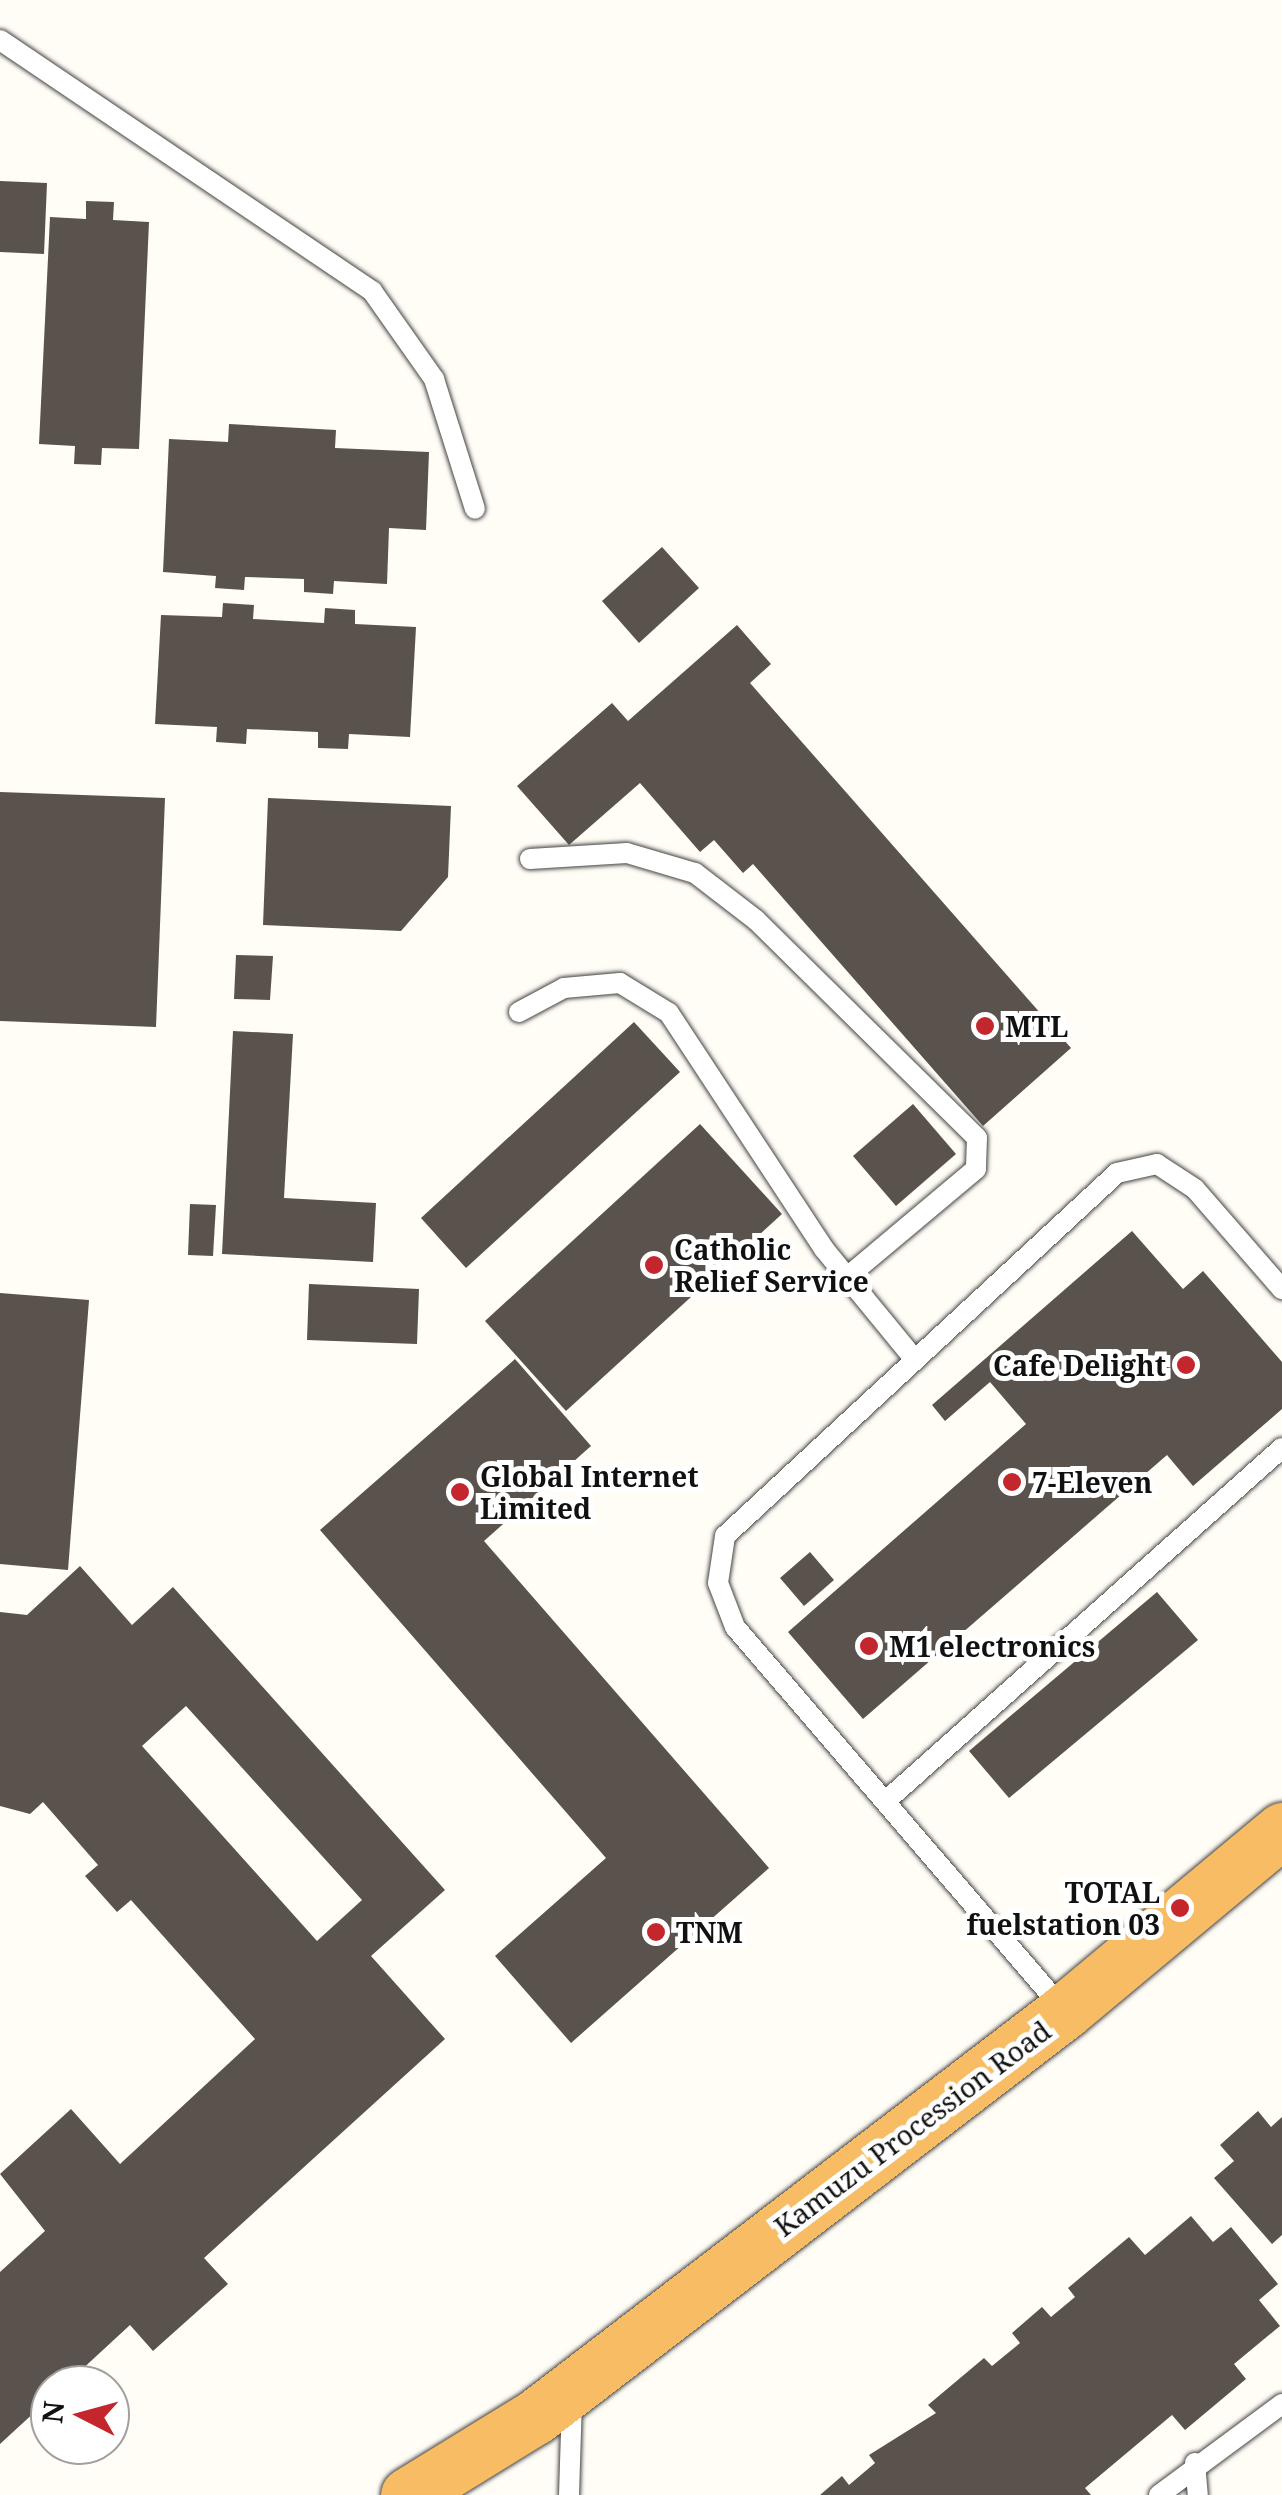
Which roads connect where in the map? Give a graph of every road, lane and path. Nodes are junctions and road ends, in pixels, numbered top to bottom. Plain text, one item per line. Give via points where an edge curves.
1 (0, 40) edge
2 (475, 508) dead end
3 (530, 859) dead end
4 (519, 1012) dead end
5 (845, 1279) junction
6 (1282, 1289) edge
7 (911, 1354) junction
8 (1282, 1448) edge
9 (887, 1800) junction
10 (1282, 1830) edge
11 (1064, 2010) junction
12 (554, 2402) junction
13 (1282, 2404) edge
14 (1195, 2464) junction
15 (408, 2495) edge
16 (470, 2495) edge
17 (569, 2495) edge
18 (1159, 2495) edge
19 (1198, 2495) edge

1 - 2 lane via 372,291 434,380
3 - 5 lane via 627,852 695,874 756,920 977,1138 976,1169
4 - 5 lane via 564,988 620,983 670,1012
5 - 7 lane
6 - 7 lane via 1195,1188 1157,1164 1117,1173
7 - 9 lane via 725,1536 718,1583 735,1627
8 - 9 lane
9 - 11 lane
10 - 11 highway, Kamuzu Procession Road
11 - 12 highway, Kamuzu Procession Road
12 - 15 highway
12 - 16 highway
12 - 17 lane
13 - 14 lane
14 - 18 lane
14 - 19 lane

